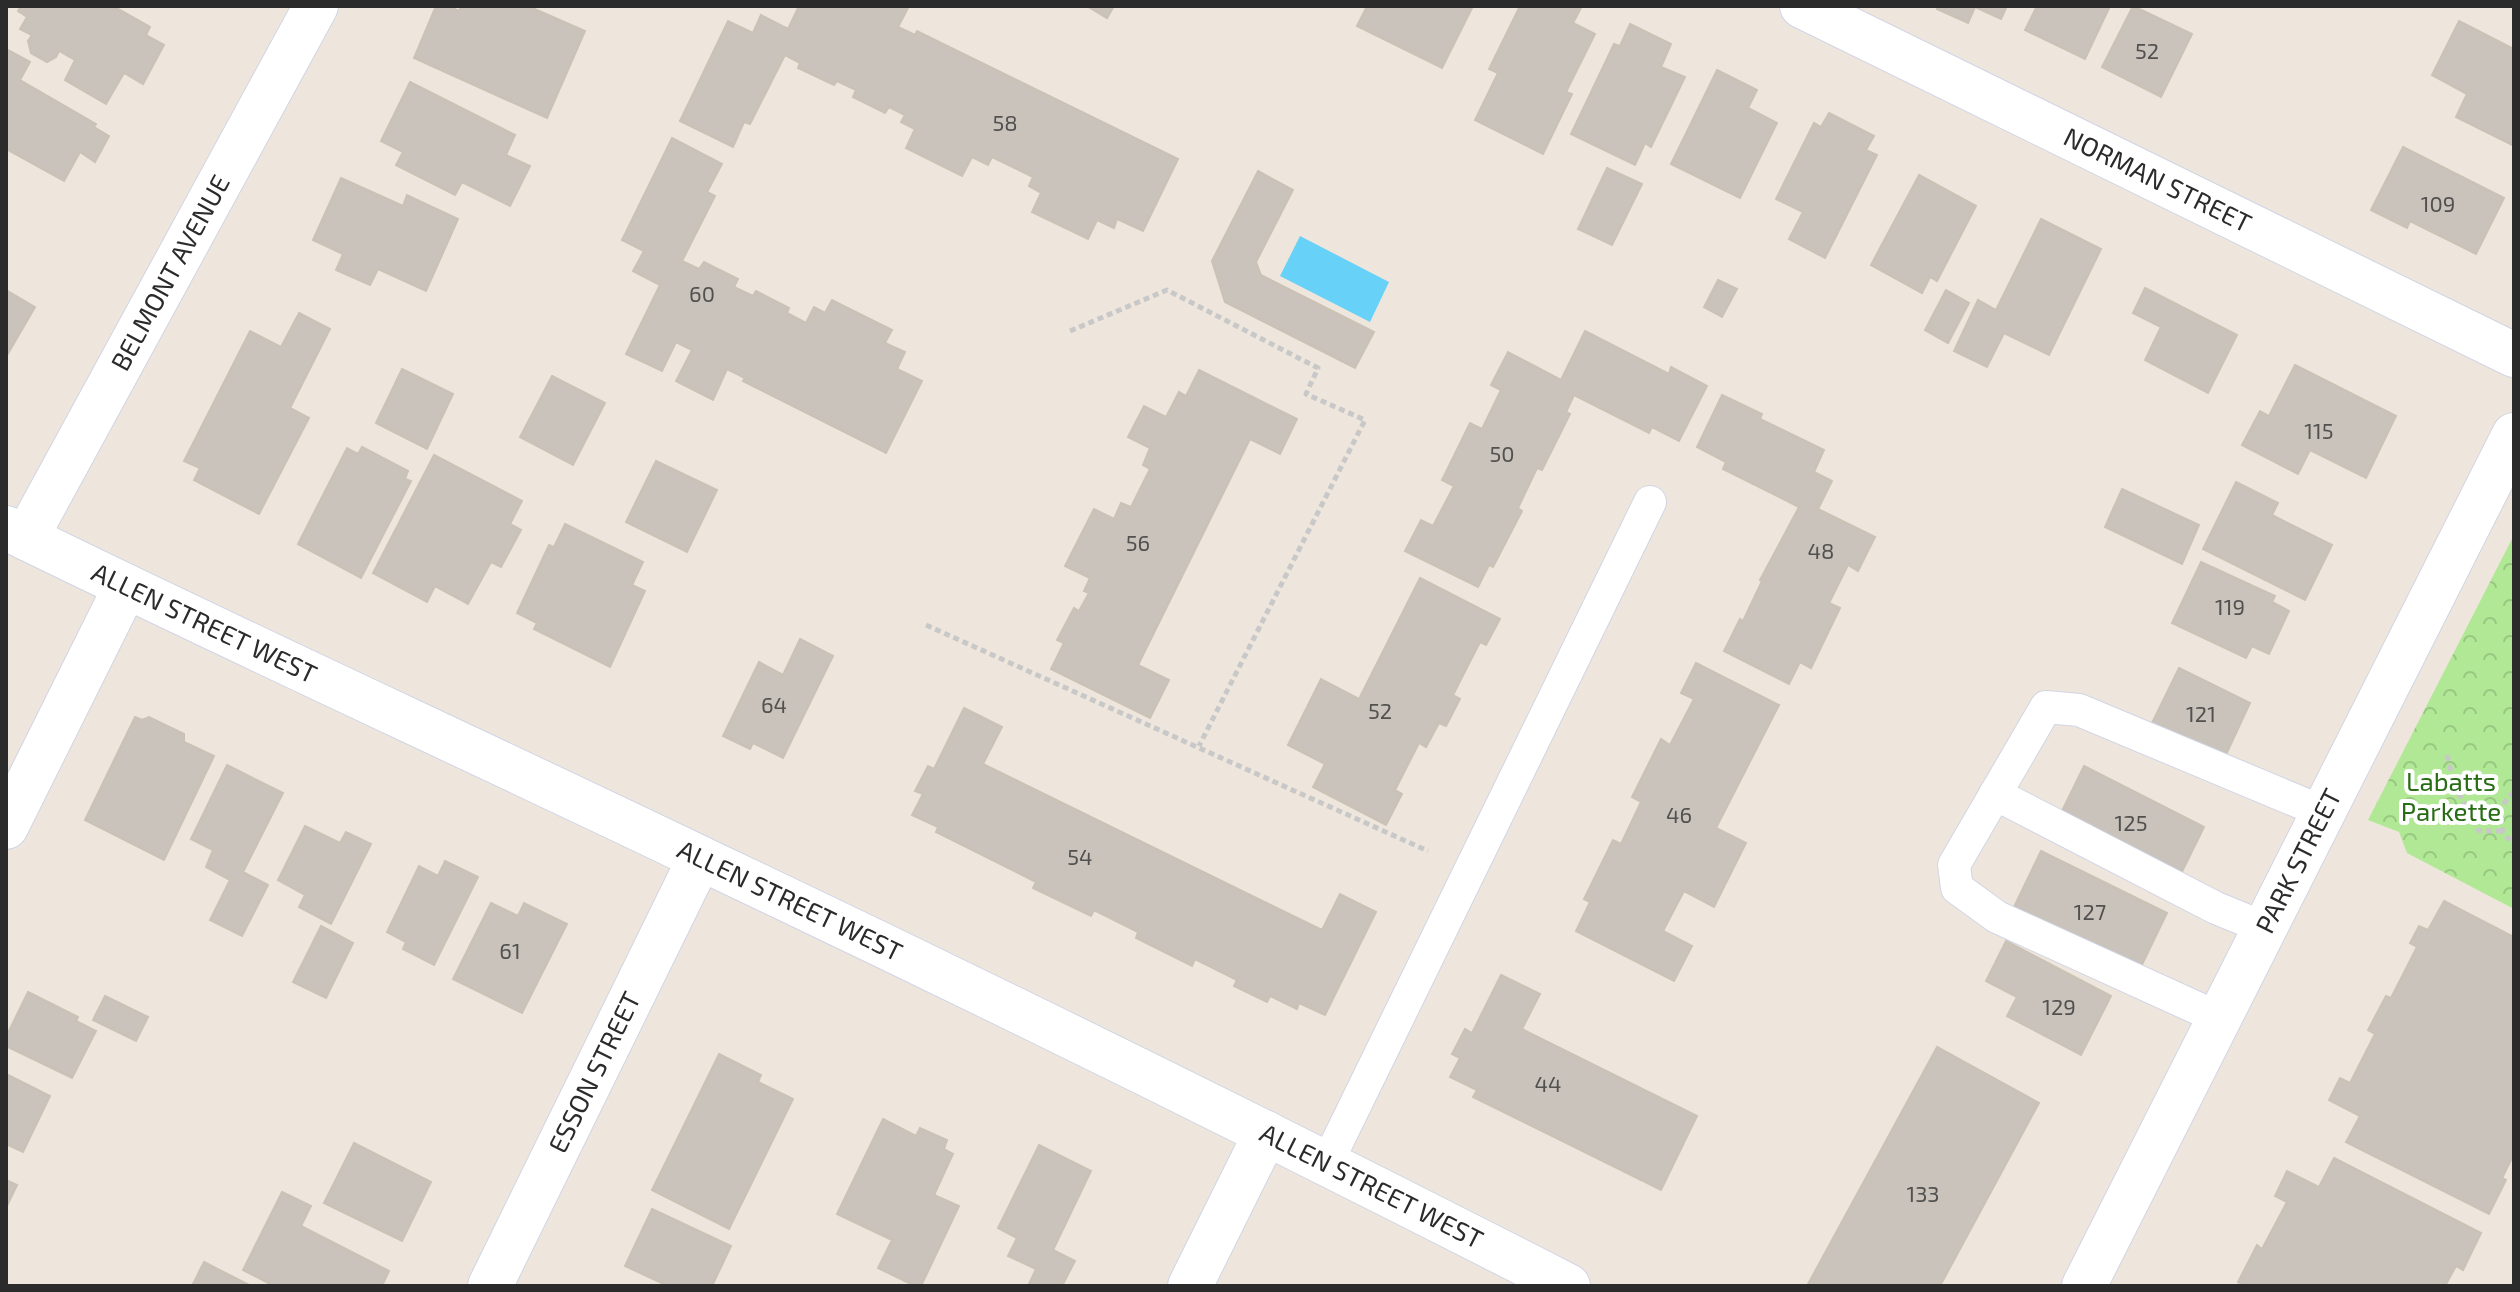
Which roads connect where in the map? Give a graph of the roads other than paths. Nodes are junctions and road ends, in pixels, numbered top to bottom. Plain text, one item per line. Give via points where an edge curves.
1 (316, 6) edge
2 (1802, 6) edge
3 (2514, 355) edge
4 (2514, 435) edge
5 (1650, 502) dead end
6 (16, 533) edge
7 (125, 588) junction
8 (1995, 794) junction
9 (2323, 812) junction
10 (6, 827) edge
11 (700, 858) junction
12 (2265, 928) junction
13 (2219, 1018) junction
14 (1266, 1133) junction
15 (1327, 1163) junction
16 (490, 1286) edge
17 (1190, 1286) edge
18 (1568, 1286) edge
19 (2084, 1286) edge

1 - 6 street, BELMONT AVENUE
2 - 3 street, NORMAN STREET
4 - 9 street, PARK STREET
5 - 15 lane
6 - 7 street, ALLEN STREET WEST
7 - 10 street
7 - 11 street, ALLEN STREET WEST
8 - 9 lane via 2046,707 2079,710
8 - 12 lane
8 - 13 lane via 1954,865 1957,888 1997,917
9 - 12 street, PARK STREET
11 - 14 street, ALLEN STREET WEST
11 - 16 street, ESSON STREET
12 - 13 street, PARK STREET
13 - 19 street, PARK STREET
14 - 15 street, ALLEN STREET WEST
14 - 17 street
15 - 18 street, ALLEN STREET WEST

